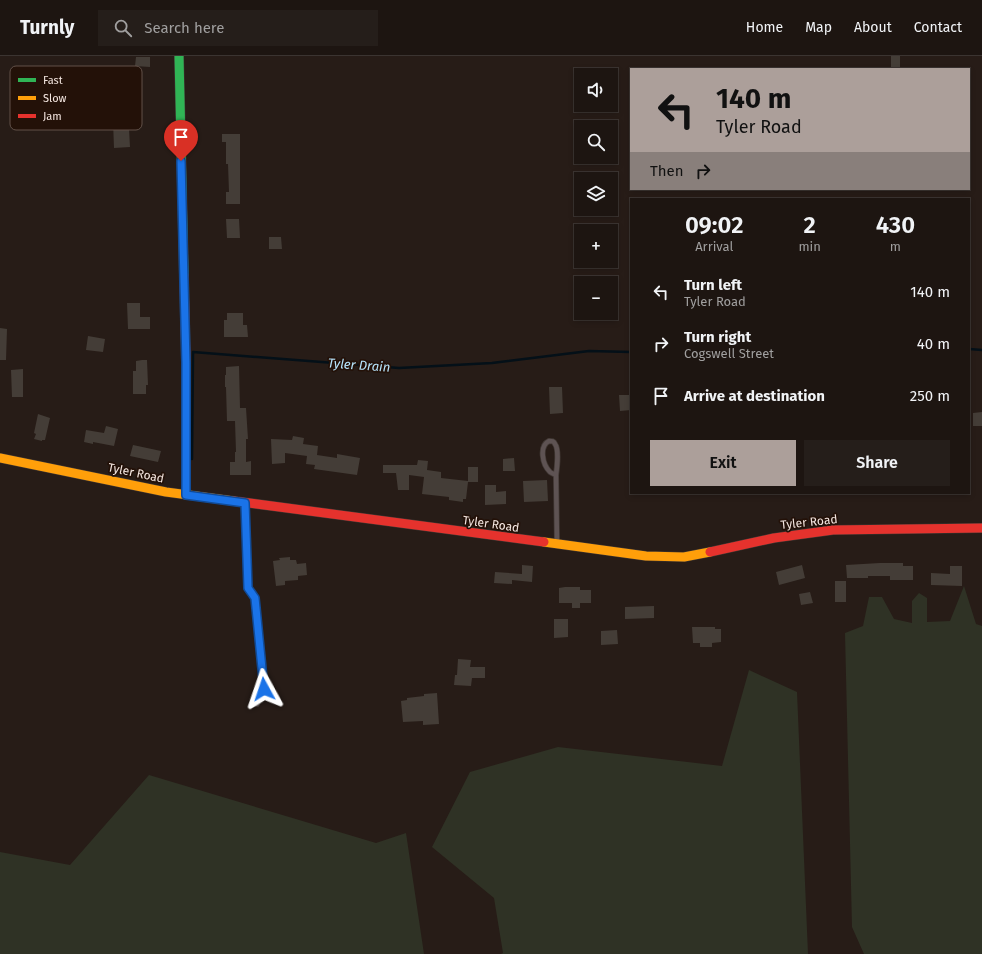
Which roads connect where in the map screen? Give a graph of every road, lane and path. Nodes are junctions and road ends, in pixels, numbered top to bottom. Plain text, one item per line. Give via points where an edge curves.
1 (179, 56) edge
2 (0, 458) edge
3 (556, 475) junction
4 (186, 495) junction
5 (245, 503) junction
6 (982, 528) edge
7 (557, 545) junction
8 (257, 704) dead end

1 - 4 street via 186,363
2 - 4 street, Tyler Road
3 - 3 lane via 550,472 543,455 542,448 550,441 556,445
3 - 7 lane
4 - 5 street, Tyler Road
5 - 7 street, Tyler Road
5 - 8 lane via 248,588 255,598 264,689
6 - 7 street, Tyler Road via 833,530 755,542 718,552 684,557 646,556

